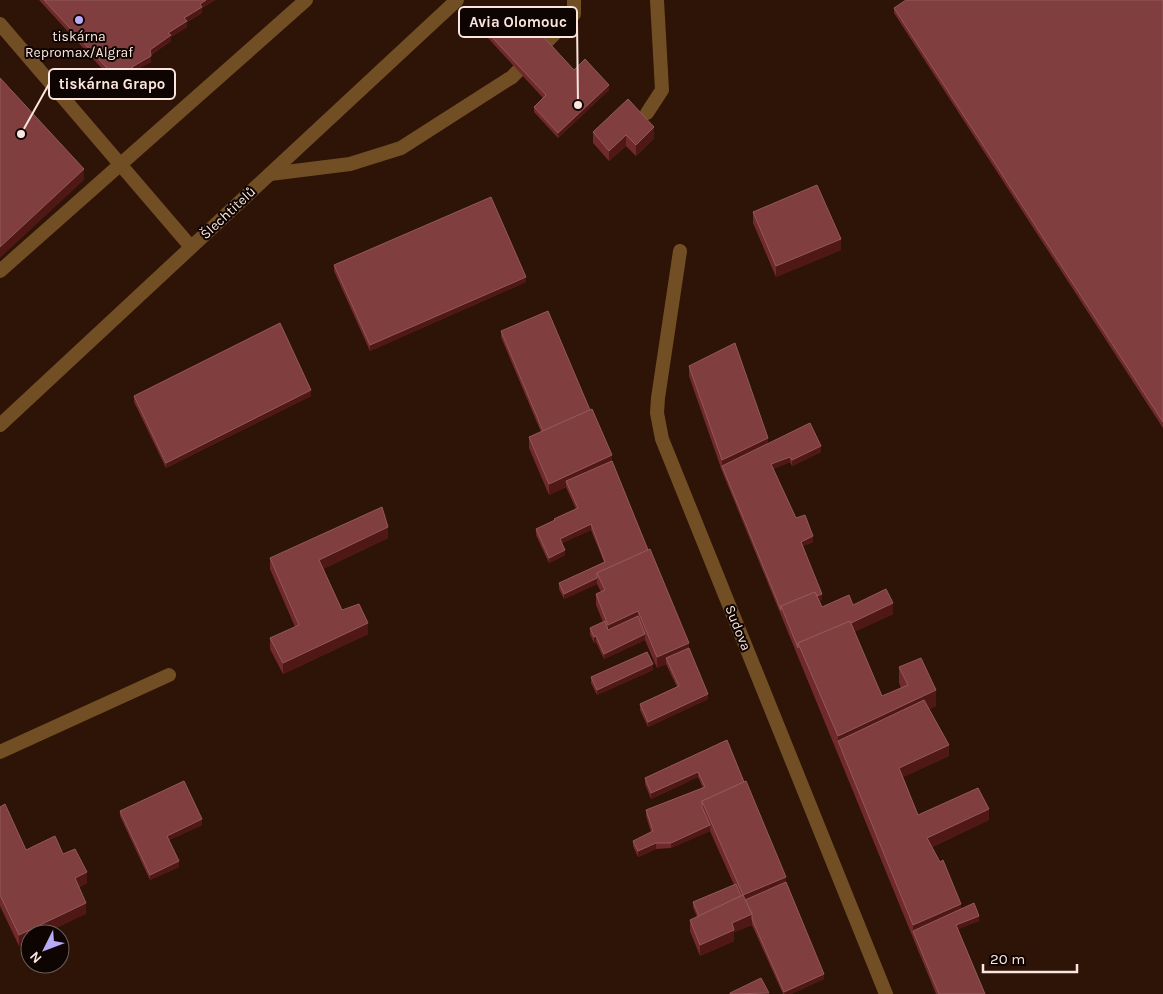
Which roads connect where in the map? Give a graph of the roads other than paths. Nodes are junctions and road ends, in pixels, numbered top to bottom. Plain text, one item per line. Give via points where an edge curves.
1 (306, 0) edge
2 (457, 0) edge
3 (574, 0) edge
4 (657, 0) edge
5 (0, 24) edge
6 (647, 113) dead end
7 (119, 165) junction
8 (270, 174) junction
9 (191, 247) junction
10 (680, 251) dead end
11 (0, 270) edge
12 (0, 425) edge
13 (169, 675) dead end
14 (0, 752) edge
15 (886, 994) edge

1 - 7 street
2 - 8 street, Šlechtitelů
3 - 8 street via 574,14 512,77 401,148 350,164
4 - 6 street via 662,90
5 - 7 street
7 - 9 street
7 - 11 street
8 - 9 street, Šlechtitelů
9 - 12 street, Šlechtitelů
10 - 15 street, Sudova via 658,398 662,439
13 - 14 street

